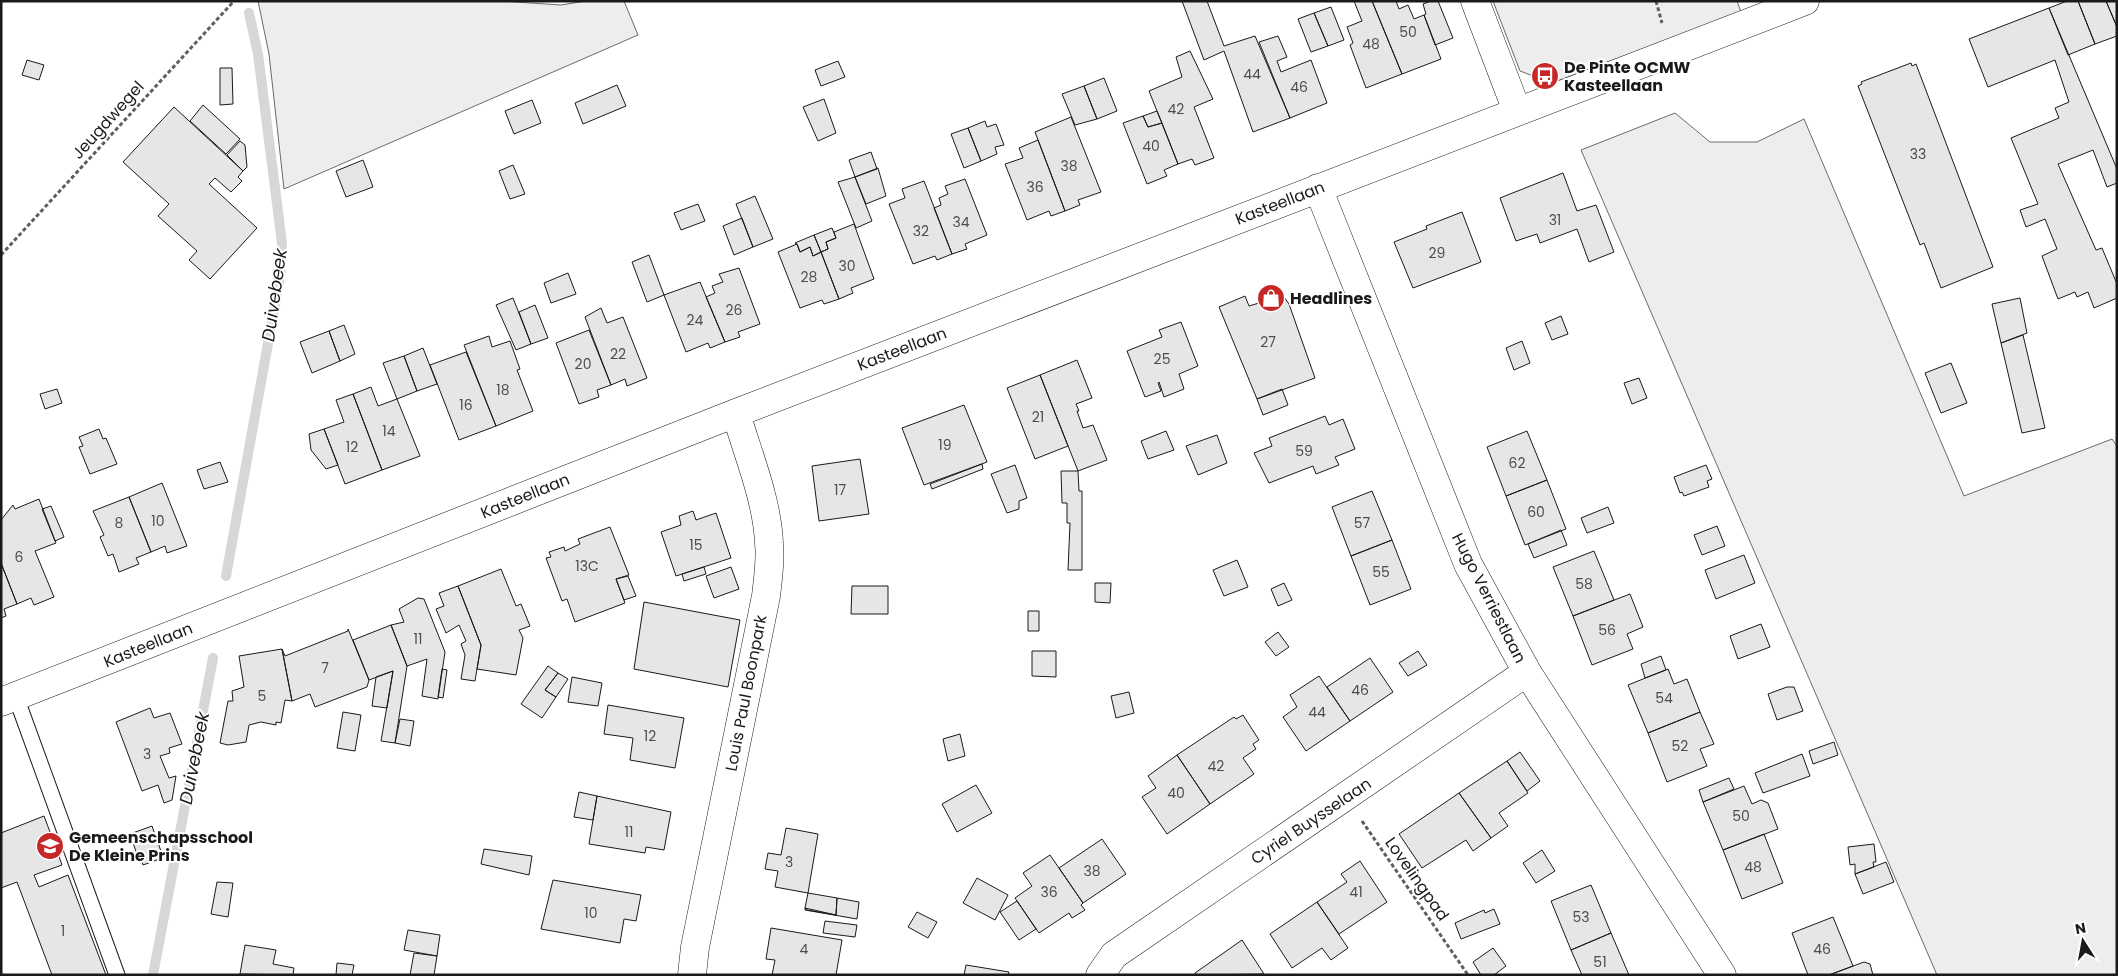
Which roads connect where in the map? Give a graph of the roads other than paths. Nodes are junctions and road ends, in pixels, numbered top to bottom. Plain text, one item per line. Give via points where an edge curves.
1 (1475, 1) edge
2 (1805, 1) edge
3 (1517, 111) junction
4 (1318, 188) junction
5 (736, 413) junction
6 (1526, 672) junction
7 (8, 699) edge
8 (117, 975) edge
9 (692, 975) edge
10 (1100, 975) edge
11 (1722, 975) edge

1 - 3 street
2 - 3 street, Kasteellaan
3 - 4 street, Kasteellaan
4 - 5 street, Kasteellaan
4 - 6 street, Hugo Verriestlaan via 1468,564
5 - 7 street, Kasteellaan
5 - 9 street, Louis Paul Boonpark via 764,507 770,543 769,567
6 - 10 street, Cyriel Buysselaan via 1114,956
6 - 11 street, Hugo Verriestlaan
7 - 8 lane

